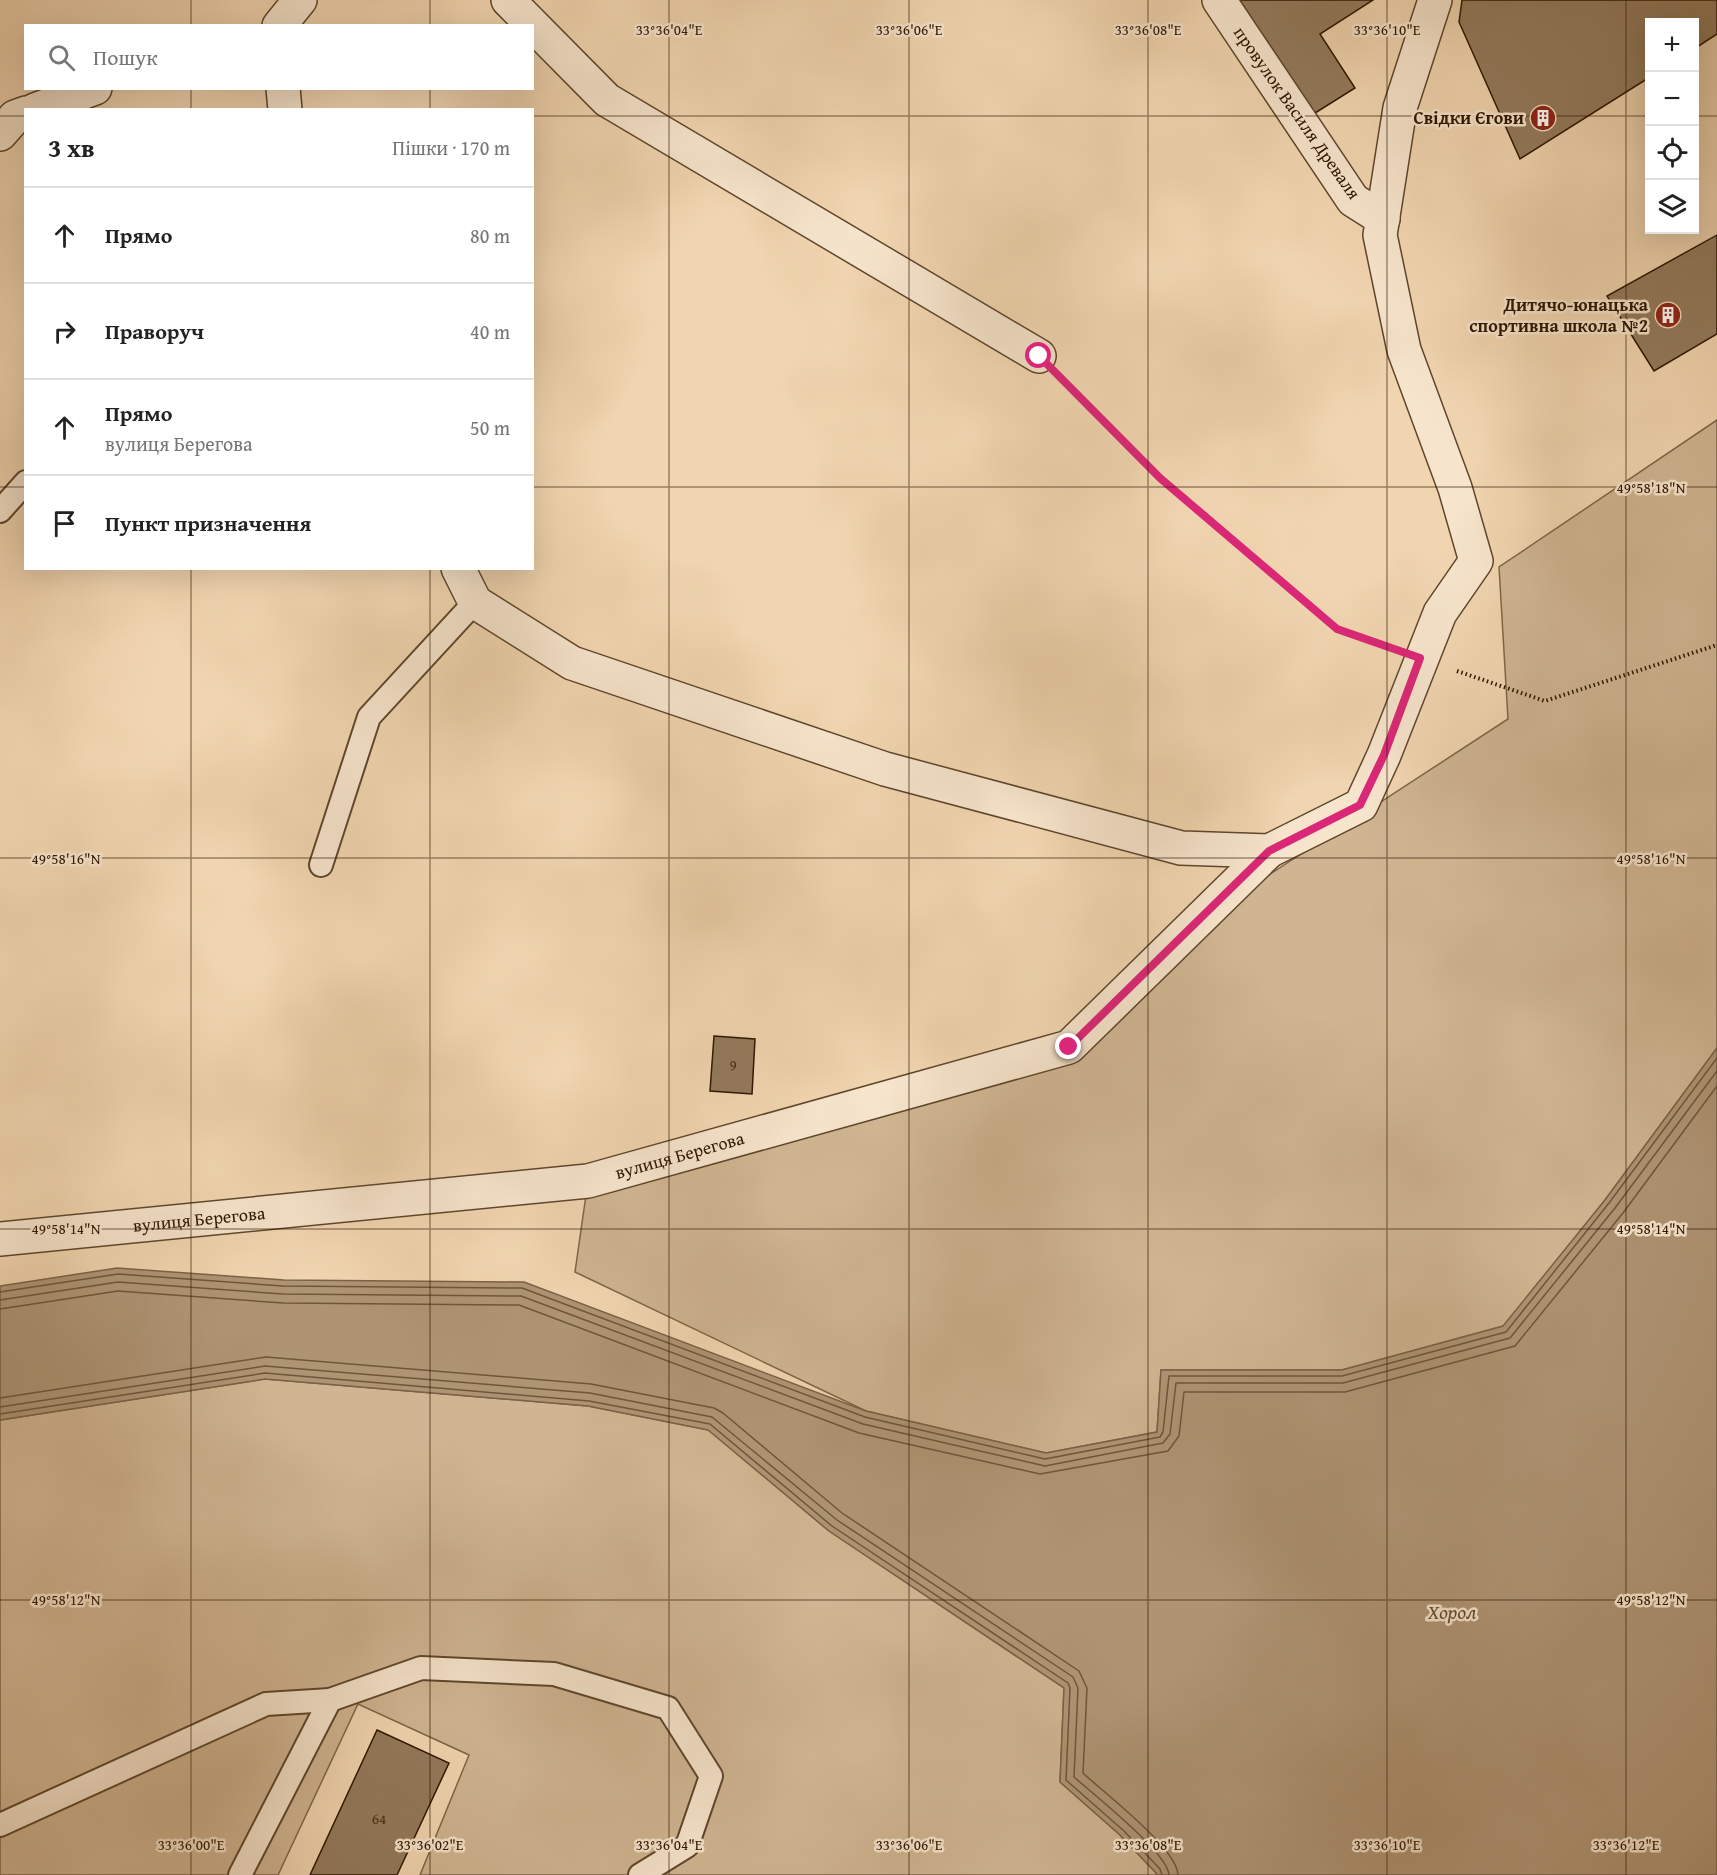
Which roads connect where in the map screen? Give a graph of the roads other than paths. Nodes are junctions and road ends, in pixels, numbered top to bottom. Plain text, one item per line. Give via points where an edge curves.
1 (507, 0) edge
2 (1219, 0) edge
3 (1435, 0) edge
4 (531, 24) edge
5 (534, 27) edge
6 (90, 90) edge
7 (283, 90) edge
8 (40, 108) edge
9 (285, 108) edge
10 (24, 114) edge
11 (0, 134) edge
12 (1383, 219) junction
13 (1039, 356) road end
14 (24, 484) edge
15 (0, 511) edge
16 (459, 570) edge
17 (475, 602) junction
18 (1269, 851) junction
19 (321, 865) dead end
20 (0, 1239) edge
21 (330, 1700) junction
22 (0, 1825) edge
23 (240, 1875) edge
24 (640, 1875) edge

1 - 4 street
2 - 12 street, провулок Василя Древаля via 1353,200
3 - 12 street via 1400,108
5 - 13 street via 607,100
6 - 8 street
7 - 9 street
10 - 11 street via 15,117
12 - 18 street via 1380,235 1404,350 1455,488 1476,561 1440,613 1360,805
14 - 15 lane
16 - 17 street
17 - 18 street via 572,663 885,769 1181,848
17 - 19 lane via 369,717
18 - 20 street, вулиця Берегова via 1069,1047 588,1181
21 - 22 lane via 266,1704
21 - 23 lane
21 - 24 lane via 421,1668 554,1674 668,1708 711,1776 687,1846

